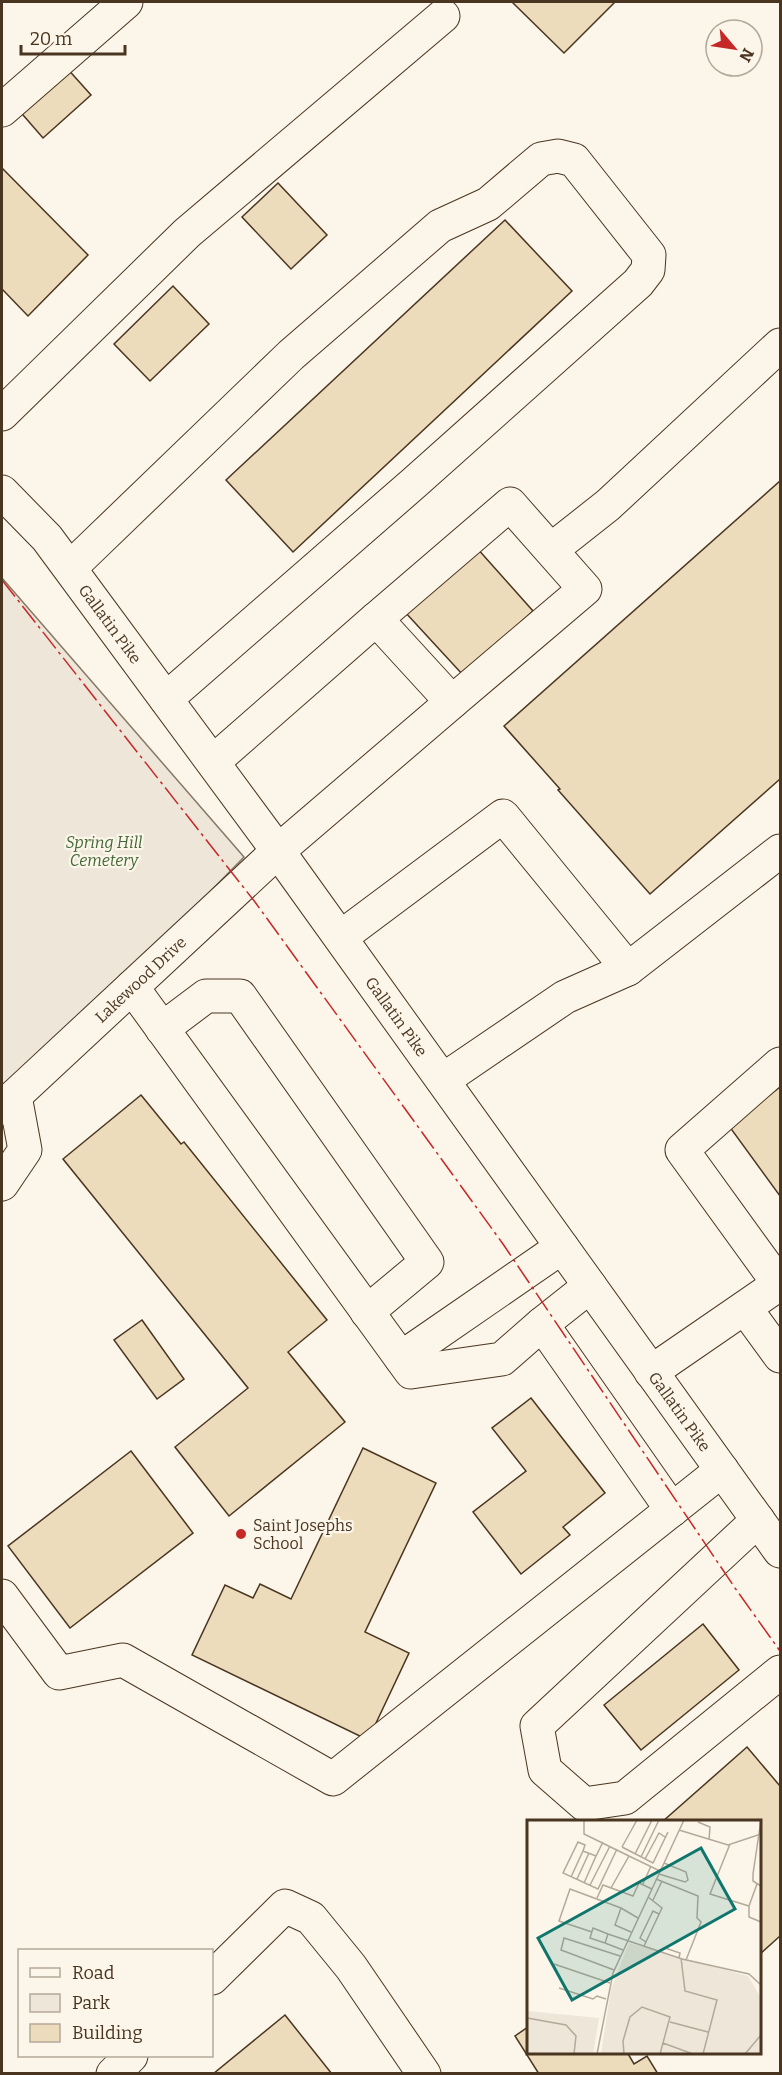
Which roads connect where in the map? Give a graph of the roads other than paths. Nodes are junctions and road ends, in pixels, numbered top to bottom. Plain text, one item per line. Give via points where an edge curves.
1 (126, 2) edge
2 (443, 16) dead end
3 (2, 110) edge
4 (780, 345) edge
5 (2, 414) edge
6 (2, 492) edge
7 (551, 550) junction
8 (70, 568) junction
9 (376, 619) junction
10 (166, 699) junction
11 (452, 702) junction
12 (213, 762) junction
13 (278, 850) junction
14 (780, 851) edge
15 (340, 938) junction
16 (628, 969) junction
17 (132, 987) junction
18 (162, 1029) junction
19 (780, 1064) edge
20 (443, 1080) junction
21 (8, 1102) edge
22 (2, 1184) edge
23 (562, 1247) junction
24 (780, 1285) edge
25 (590, 1286) junction
26 (745, 1308) junction
27 (367, 1311) junction
28 (542, 1324) junction
29 (780, 1356) edge
30 (401, 1358) junction
31 (651, 1371) junction
32 (722, 1470) junction
33 (672, 1510) junction
34 (758, 1521) junction
35 (780, 1550) edge
36 (2, 1596) edge
37 (780, 1672) edge
38 (213, 1977) edge
39 (129, 2057) edge
40 (112, 2073) edge
41 (424, 2073) edge

1 - 3 main road
2 - 5 main road via 187,233
4 - 7 main road via 608,505
6 - 8 main road, Gallatin Pike
7 - 9 main road via 510,504
7 - 11 main road, Lakewood Drive via 585,589
8 - 10 main road, Gallatin Pike
8 - 10 main road via 291,355 440,226 488,204 541,159 558,156 574,160 649,255 648,270 638,283
9 - 11 main road
9 - 12 main road
10 - 12 main road, Gallatin Pike
11 - 13 main road, Lakewood Drive
12 - 13 main road, Gallatin Pike
13 - 15 main road, Gallatin Pike
13 - 17 main road, Lakewood Drive
14 - 16 main road
15 - 16 main road via 503,816
15 - 20 main road, Gallatin Pike
16 - 20 main road via 565,997
17 - 18 main road
17 - 21 main road, Lakewood Drive
18 - 27 main road
18 - 27 main road via 206,996 240,996 427,1262
19 - 24 main road via 682,1150
20 - 23 main road, Gallatin Pike
21 - 22 main road via 25,1150
23 - 25 main road, Gallatin Pike
23 - 30 main road
24 - 26 main road
25 - 28 main road
25 - 31 main road, Gallatin Pike
26 - 29 main road
26 - 31 main road
27 - 30 main road
28 - 30 main road via 502,1359 411,1372
28 - 33 main road
31 - 32 main road, Gallatin Pike
32 - 33 main road
32 - 34 main road, Gallatin Pike
33 - 36 main road via 333,1779 123,1660 59,1673
34 - 35 main road, Gallatin Pike
34 - 37 main road via 537,1726 545,1770 584,1804 625,1798
38 - 41 main road via 285,1906 311,1918 318,1926
39 - 40 main road

